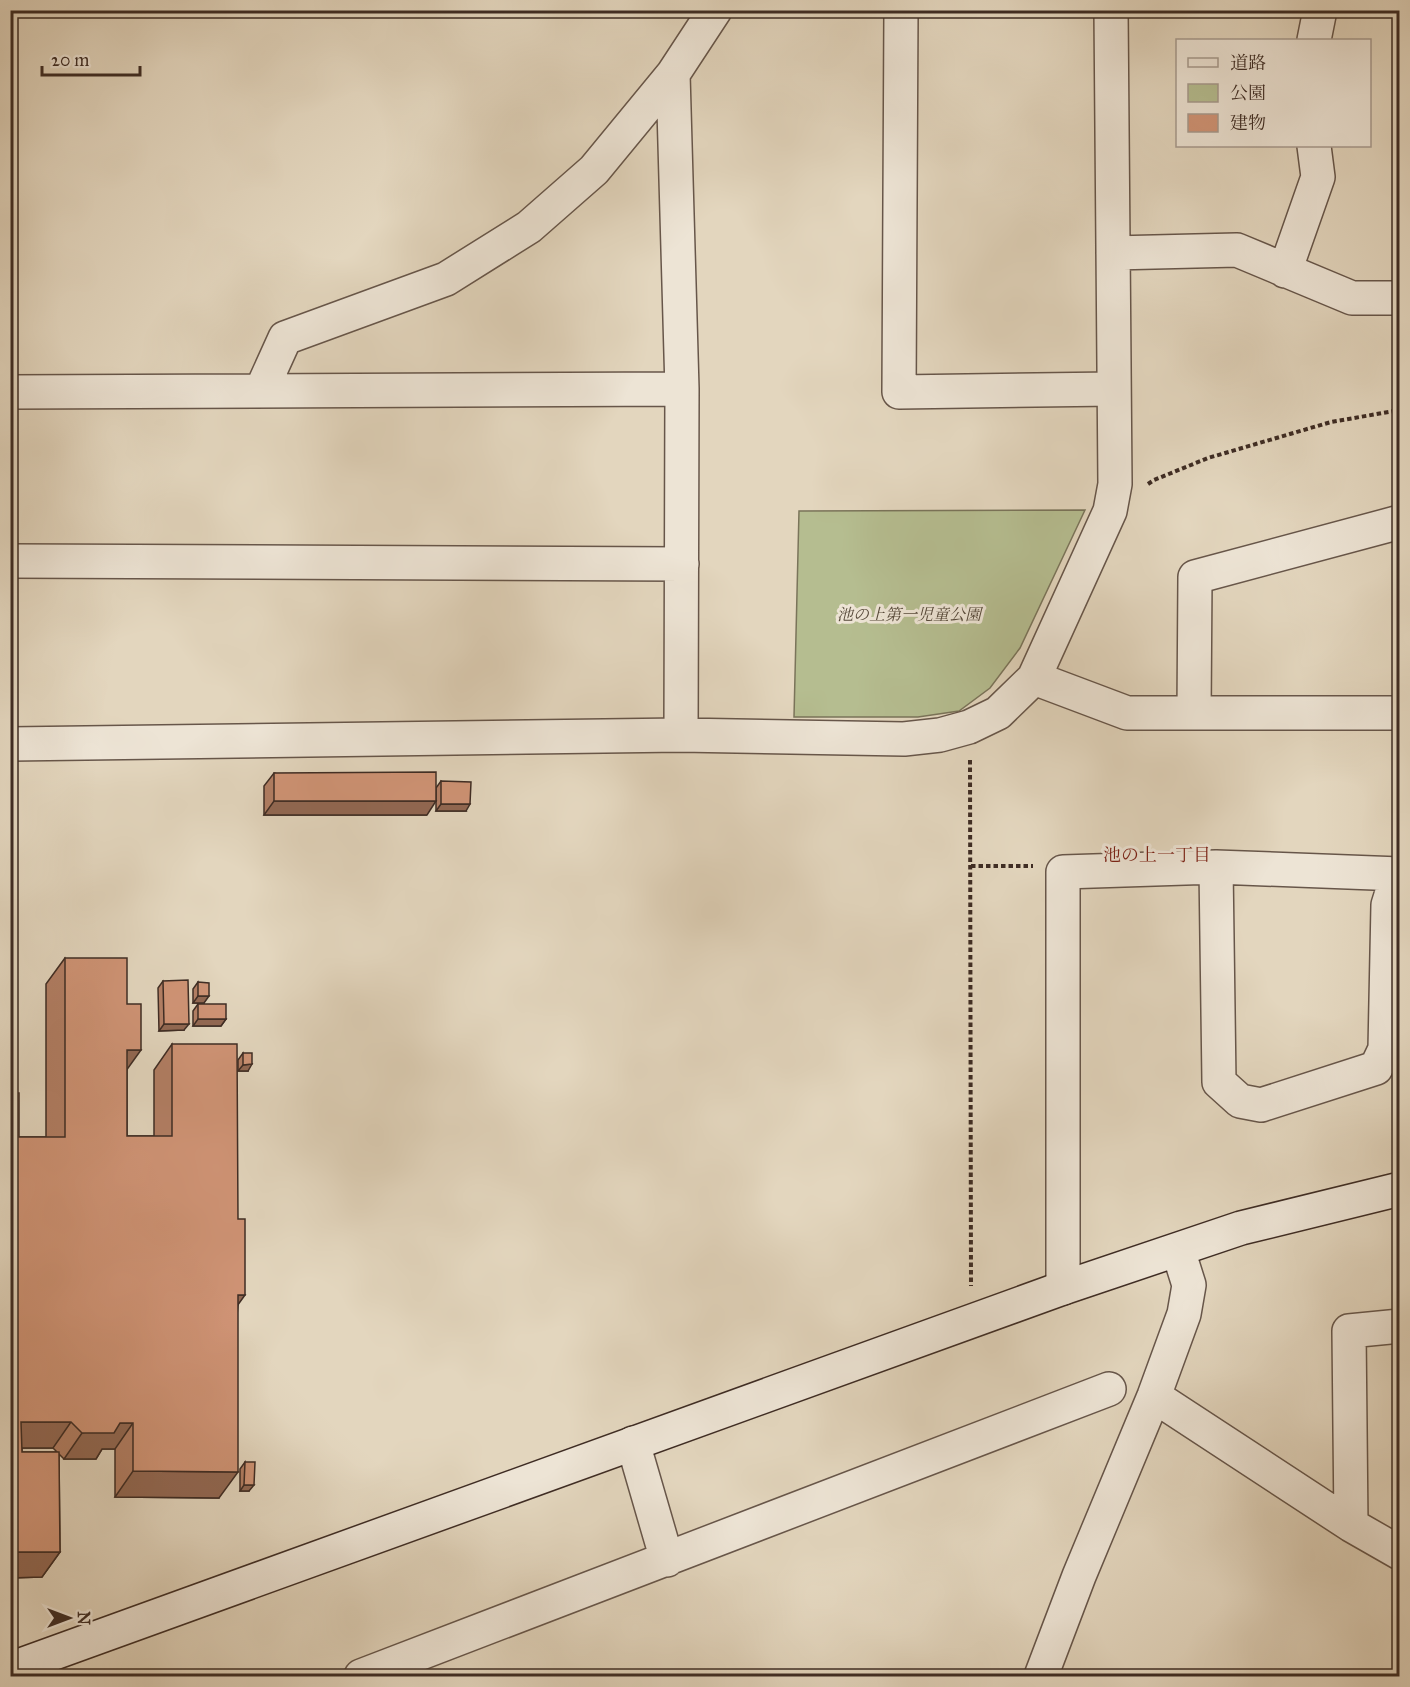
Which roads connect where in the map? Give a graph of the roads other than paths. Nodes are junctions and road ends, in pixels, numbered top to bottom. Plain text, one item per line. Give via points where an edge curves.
1 (715, 10) edge
2 (901, 10) edge
3 (1111, 10) edge
4 (1320, 10) edge
5 (1314, 39) edge
6 (673, 74) junction
7 (1314, 147) edge
8 (1113, 253) junction
9 (1286, 271) junction
10 (1400, 298) edge
11 (682, 389) junction
12 (1114, 389) junction
13 (261, 391) junction
14 (10, 392) edge
15 (1400, 522) edge
16 (10, 561) edge
17 (682, 564) junction
18 (1034, 678) junction
19 (1194, 713) junction
20 (1400, 713) edge
21 (681, 735) junction
22 (10, 744) edge
23 (1216, 867) junction
24 (1400, 874) edge
25 (1400, 883) edge
26 (1400, 1189) edge
27 (1178, 1250) junction
28 (1063, 1288) junction
29 (1400, 1326) edge
30 (1109, 1389) dead end
31 (1154, 1396) junction
32 (633, 1443) junction
33 (1351, 1524) junction
34 (1400, 1553) edge
35 (667, 1560) junction
36 (10, 1669) edge
37 (361, 1677) edge
38 (1041, 1677) edge

1 - 6 street
2 - 12 street via 899,392
3 - 8 street
4 - 5 street
6 - 11 street
6 - 13 street via 594,170 529,227 446,279 285,338
7 - 9 street via 1318,177
8 - 9 street via 1237,250
8 - 12 street
9 - 10 street via 1352,298
11 - 13 street
11 - 17 street
12 - 18 street via 1114,484 1110,511
13 - 14 street
15 - 19 street via 1195,578
16 - 17 street
17 - 21 street
18 - 19 street via 1127,713
18 - 21 street via 998,713 940,735 904,739
19 - 20 street
21 - 22 street
23 - 24 street
23 - 25 street via 1220,1082 1240,1101 1261,1105 1376,1068 1385,1049 1388,905 1393,889
23 - 28 street via 1063,872
26 - 27 street via 1241,1228
27 - 28 street
27 - 31 street via 1189,1285 1184,1314
28 - 32 street
29 - 33 street via 1349,1331
30 - 35 street
31 - 33 street
31 - 38 street
32 - 35 street
32 - 36 street
33 - 34 street
35 - 37 street

